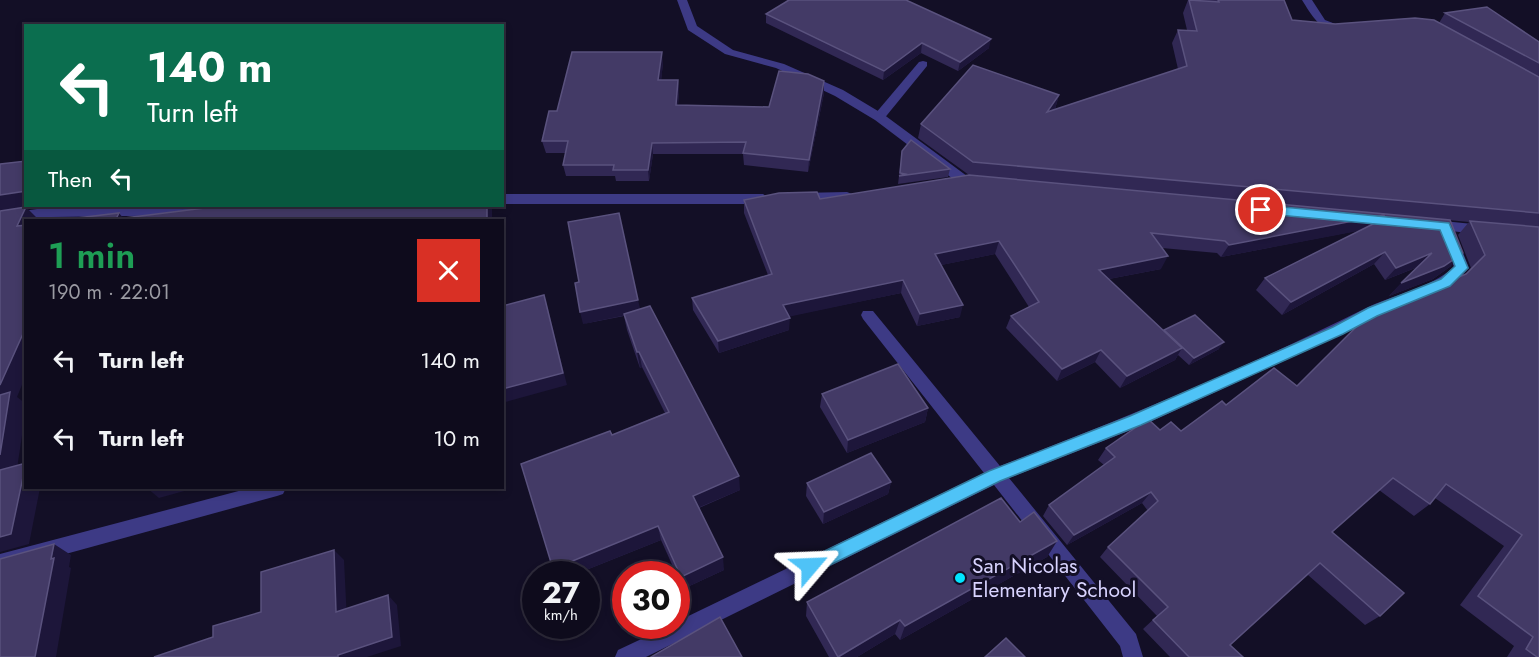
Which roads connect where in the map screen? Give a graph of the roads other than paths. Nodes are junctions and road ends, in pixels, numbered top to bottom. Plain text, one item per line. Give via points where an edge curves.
1 (682, 0) edge
2 (1307, 0) edge
3 (1356, 30) edge
4 (923, 64) dead end
5 (879, 117) junction
6 (944, 185) edge
7 (865, 195) edge
8 (504, 199) edge
9 (176, 208) edge
10 (226, 210) edge
11 (0, 219) edge
12 (1421, 224) edge
13 (1445, 226) junction
14 (1492, 231) edge
15 (868, 315) dead end
16 (995, 476) junction
17 (273, 489) edge
18 (0, 562) edge
19 (626, 657) edge
20 (1133, 657) edge

1 - 5 street via 693,28 729,52 780,66 839,93
2 - 3 street via 1321,22 1346,31
4 - 5 street
5 - 6 street via 972,183
7 - 8 street via 783,199
9 - 10 street
9 - 11 street via 52,212
12 - 13 street
13 - 14 street
13 - 16 street via 1462,268 1446,282 1136,421
15 - 16 street
16 - 19 street
16 - 20 street via 1129,641
17 - 18 street

